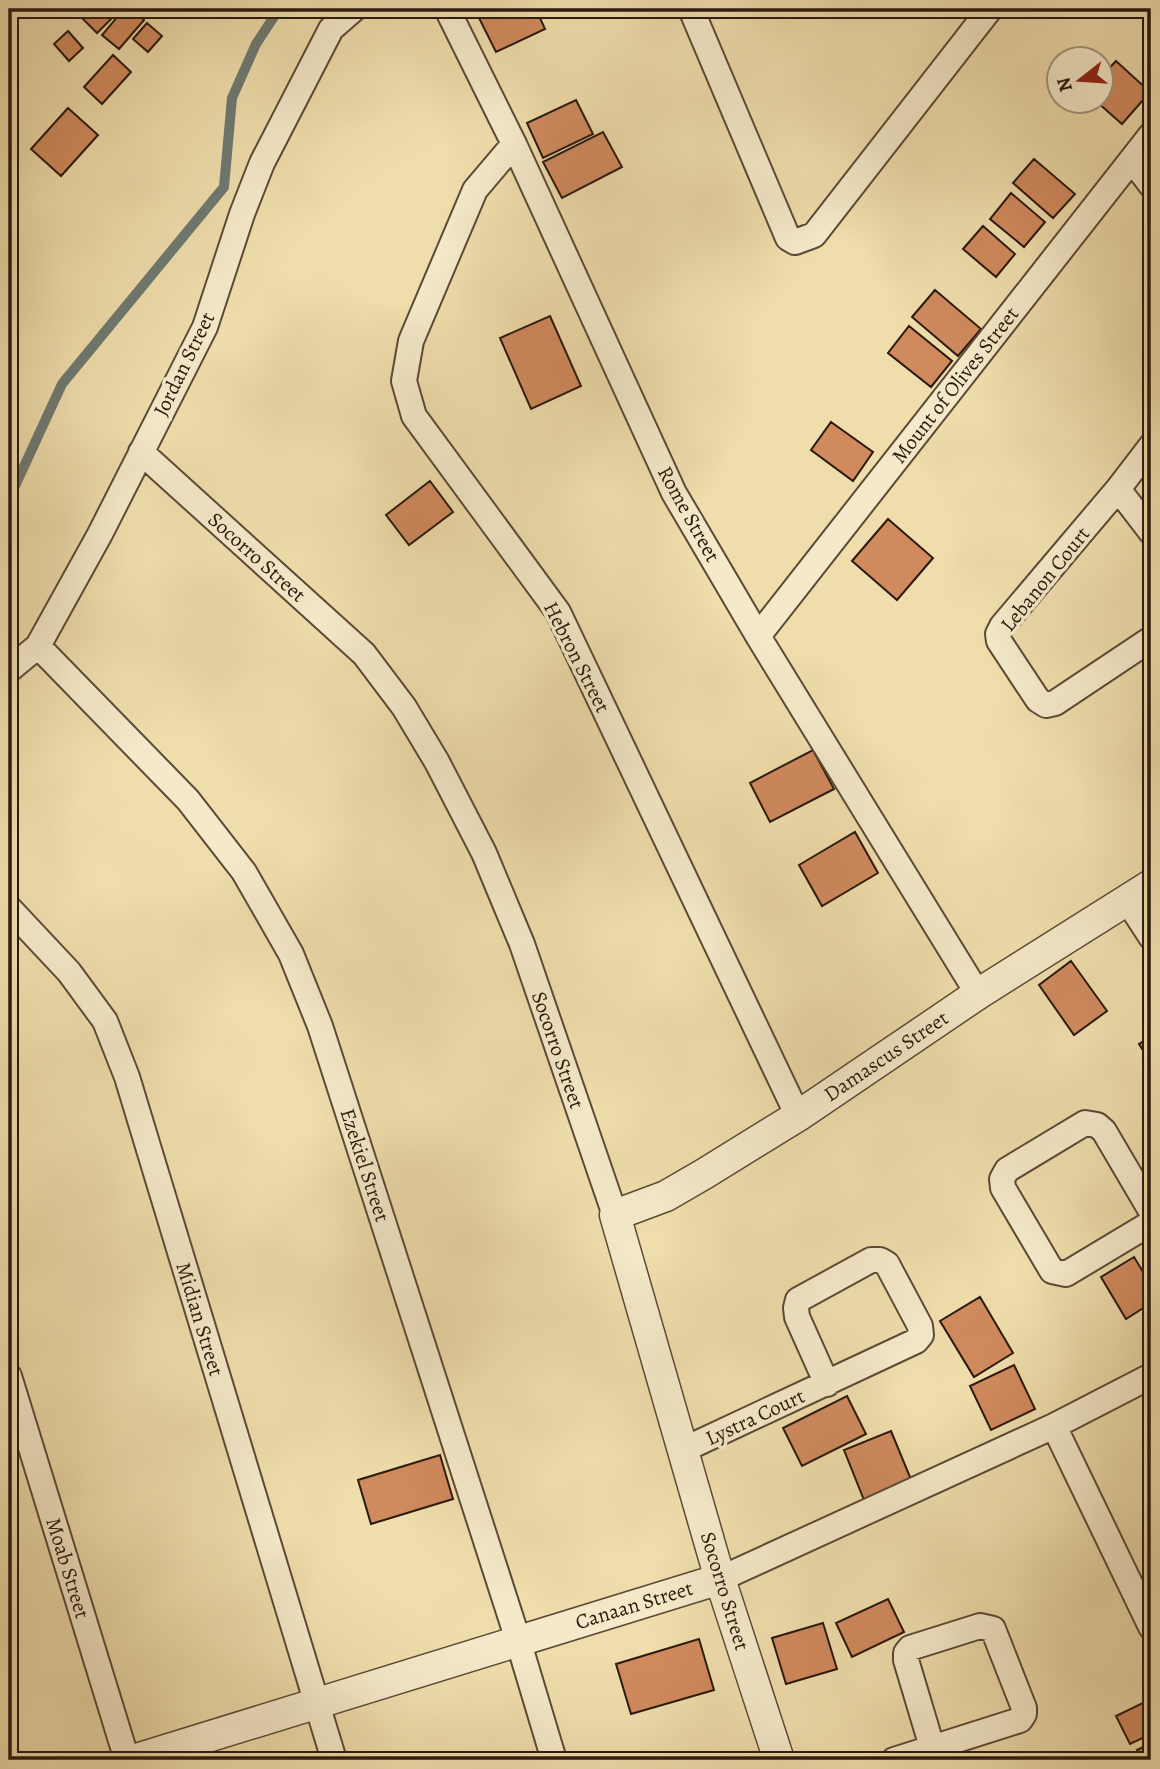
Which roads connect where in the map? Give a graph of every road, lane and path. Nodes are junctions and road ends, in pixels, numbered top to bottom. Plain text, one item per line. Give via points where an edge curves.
1 (354, 9) edge
2 (447, 9) edge
3 (691, 9) edge
4 (990, 9) edge
5 (1151, 135) edge
6 (514, 144) junction
7 (1132, 160) junction
8 (1151, 185) edge
9 (1151, 446) edge
10 (141, 452) junction
11 (1118, 489) junction
12 (1151, 532) edge
13 (758, 636) junction
14 (1151, 639) edge
15 (38, 646) junction
16 (9, 670) edge
17 (1139, 893) edge
18 (9, 908) edge
19 (1151, 937) edge
20 (978, 994) junction
21 (798, 1116) junction
22 (1151, 1211) edge
23 (615, 1215) junction
24 (1151, 1223) edge
25 (9, 1376) edge
26 (1151, 1376) edge
27 (827, 1384) junction
28 (1054, 1426) junction
29 (683, 1450) junction
30 (720, 1579) junction
31 (1151, 1627) edge
32 (518, 1640) junction
33 (316, 1703) junction
34 (932, 1747) junction
35 (127, 1760) edge
36 (133, 1760) edge
37 (334, 1760) edge
38 (554, 1760) edge
39 (779, 1760) edge
40 (894, 1760) edge

1 - 10 street, Jordan Street via 331,29 262,163 205,327
2 - 6 street, Rome Street
3 - 4 street via 788,238 795,242 814,235
5 - 7 street, Mount of Olives Street
6 - 13 street, Rome Street via 674,493
6 - 21 street, Hebron Street via 475,190 411,341 404,381 414,416 558,612
7 - 8 street
7 - 13 street, Mount of Olives Street
9 - 11 street, Lebanon Court
10 - 15 street, Jordan Street
10 - 23 street, Socorro Street via 364,654 404,706 484,853 522,944
11 - 12 street
11 - 14 street, Lebanon Court via 998,634 999,641 1046,705
13 - 20 street, Rome Street
15 - 16 street, Jordan Street
15 - 32 street, Ezekiel Street via 188,800 244,872 291,954 320,1026
17 - 19 street
17 - 20 street, Damascus Street
18 - 33 street, Midian Street via 69,972 110,1032
20 - 21 street, Damascus Street
21 - 23 street, Damascus Street via 666,1196
22 - 24 street via 1097,1125 1086,1123 1007,1170 1002,1179 1052,1271 1059,1274
23 - 29 street, Socorro Street
25 - 35 street, Moab Street
26 - 28 street, Canaan Street
27 - 27 street, Lystra Court via 920,1335 920,1326 887,1264 880,1260 871,1260 799,1300 797,1317
27 - 29 street, Lystra Court
28 - 30 street, Canaan Street
28 - 31 street
29 - 30 street, Socorro Street
30 - 32 street, Canaan Street
30 - 39 street, Socorro Street
32 - 33 street, Canaan Street
32 - 38 street, Ezekiel Street
33 - 36 street, Canaan Street
33 - 37 street, Midian Street
34 - 34 street via 1020,1720 1024,1714 993,1629 980,1626 906,1653
34 - 40 street

